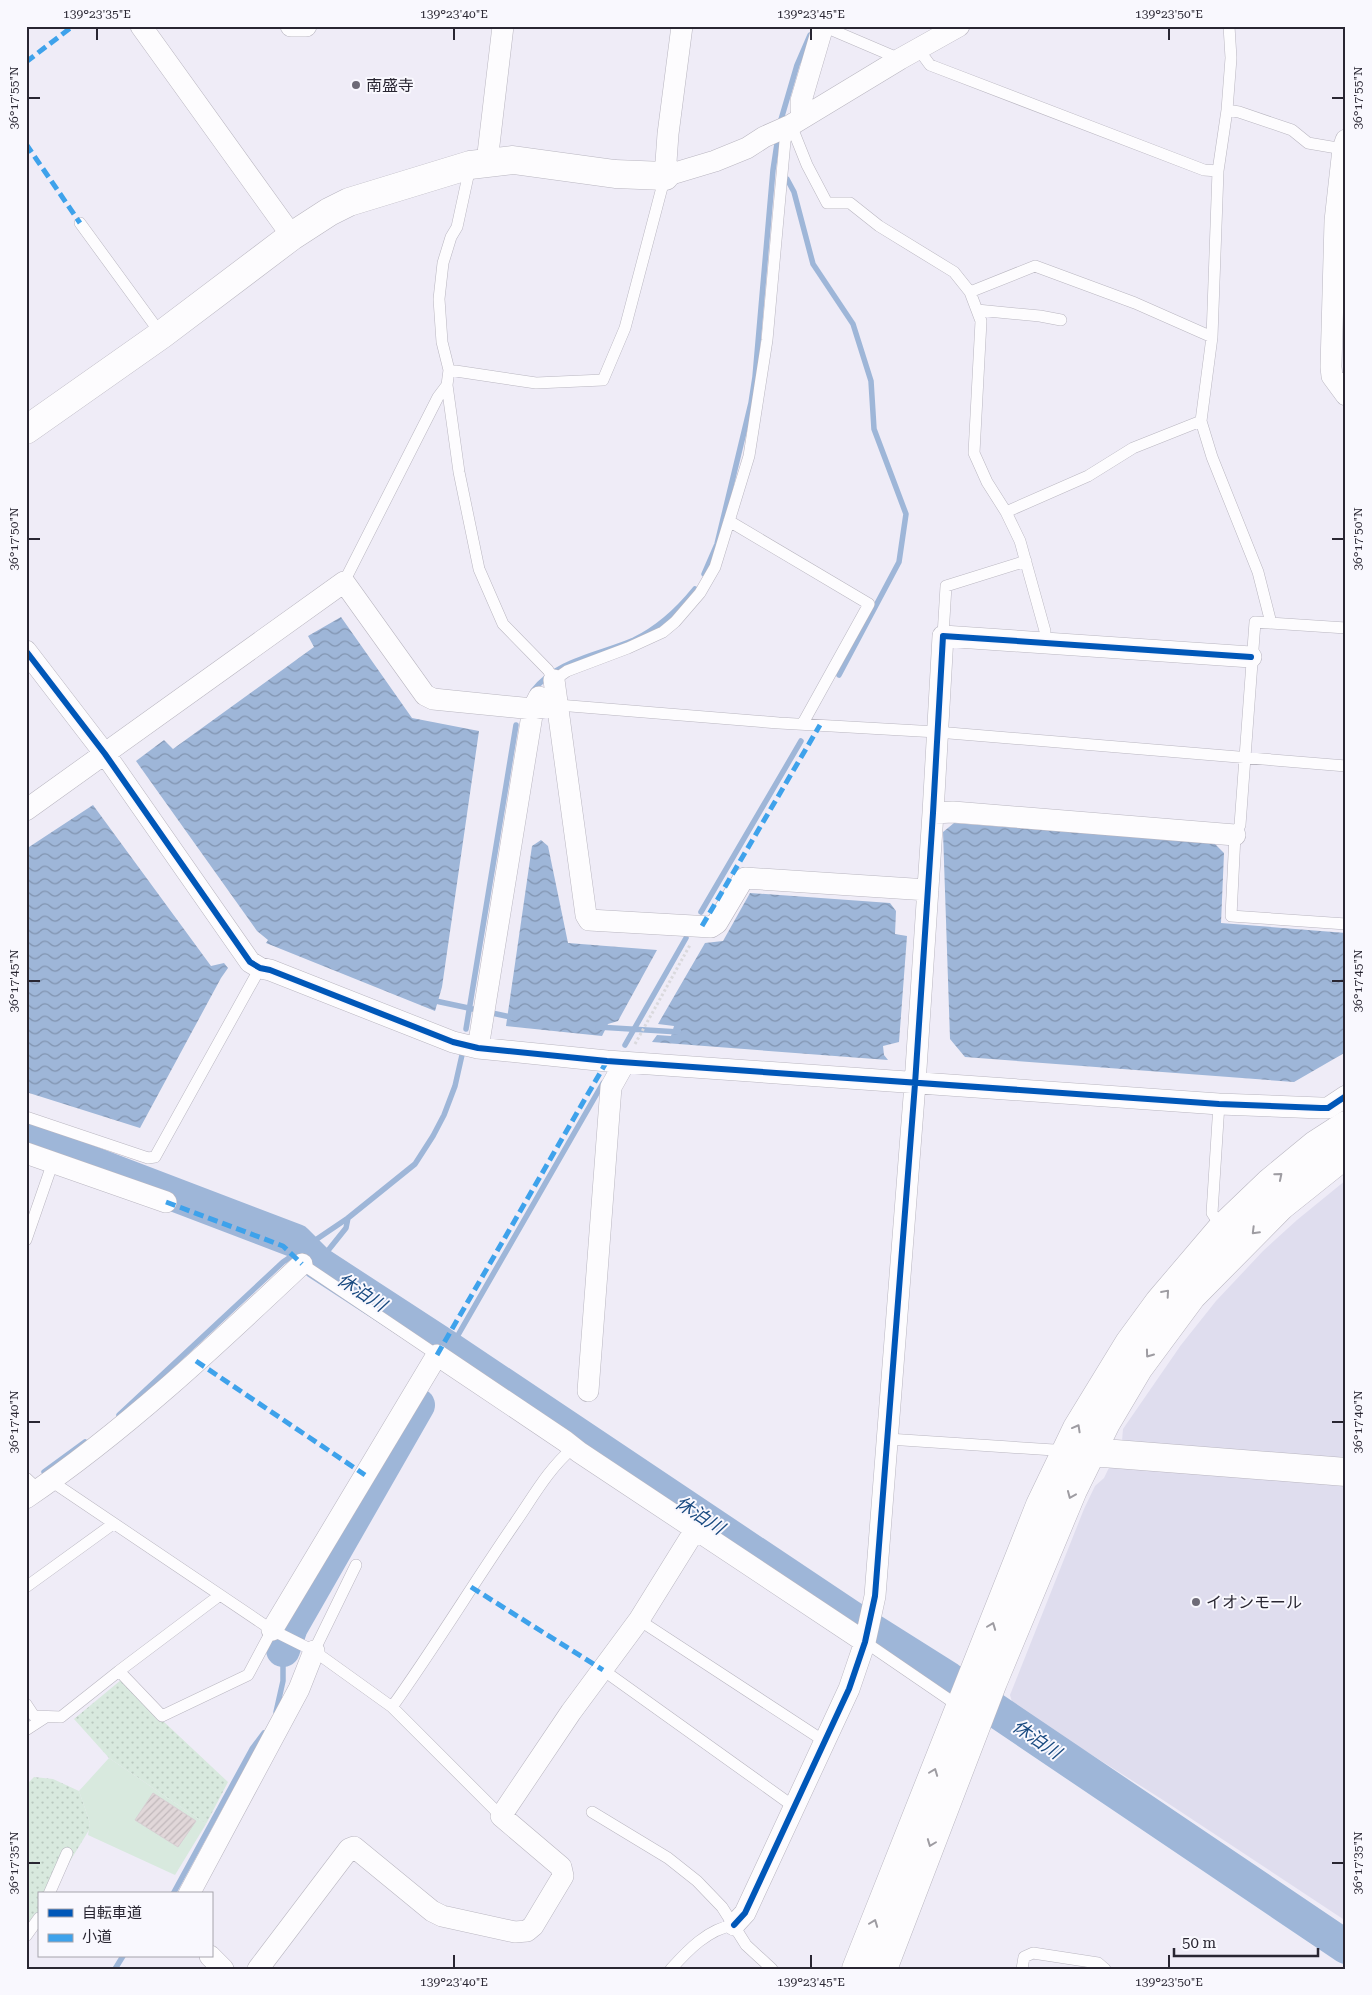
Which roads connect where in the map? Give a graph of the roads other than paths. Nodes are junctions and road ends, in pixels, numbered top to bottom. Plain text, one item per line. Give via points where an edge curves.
1 (141, 26) edge
2 (292, 26) edge
3 (306, 26) edge
4 (503, 26) edge
5 (682, 26) edge
6 (823, 26) edge
7 (829, 26) edge
8 (959, 26) edge
9 (1229, 26) edge
10 (919, 50) junction
11 (900, 59) junction
12 (1228, 110) junction
13 (798, 120) junction
14 (1344, 144) edge
15 (479, 163) junction
16 (1218, 171) junction
17 (665, 176) junction
18 (1340, 221) edge
19 (80, 222) dead end
20 (292, 236) junction
21 (970, 292) junction
22 (1340, 303) edge
23 (977, 310) junction
24 (1061, 320) dead end
25 (162, 335) junction
26 (1212, 337) junction
27 (449, 370) junction
28 (446, 385) junction
29 (1346, 396) edge
30 (1202, 421) junction
31 (26, 430) edge
32 (1006, 512) junction
33 (729, 521) junction
34 (1026, 561) junction
35 (344, 582) junction
36 (1271, 623) junction
37 (1346, 628) edge
38 (943, 636) junction
39 (1044, 642) junction
40 (26, 651) edge
41 (1251, 657) junction
42 (554, 680) junction
43 (558, 705) junction
44 (533, 708) junction
45 (803, 723) junction
46 (937, 732) junction
47 (105, 754) junction
48 (1243, 758) junction
49 (1346, 766) edge
50 (26, 810) edge
51 (933, 813) junction
52 (1235, 835) junction
53 (928, 890) junction
54 (1346, 924) edge
55 (260, 968) junction
56 (478, 1048) junction
57 (625, 1062) junction
58 (915, 1084) junction
59 (1219, 1104) junction
60 (1340, 1114) edge
61 (26, 1117) edge
62 (26, 1153) edge
63 (1346, 1154) edge
64 (53, 1162) junction
65 (166, 1202) dead end
66 (1222, 1228) junction
67 (26, 1240) edge
68 (302, 1264) joint
69 (437, 1355) junction
70 (588, 1391) dead end
71 (888, 1439) junction
72 (573, 1448) junction
73 (1077, 1453) junction
74 (1346, 1472) edge
75 (36, 1487) edge
76 (113, 1524) junction
77 (695, 1530) junction
78 (356, 1564) dead end
79 (26, 1586) edge
80 (220, 1595) junction
81 (639, 1620) junction
82 (272, 1630) junction
83 (866, 1638) junction
84 (314, 1651) junction
85 (603, 1670) junction
86 (119, 1671) junction
87 (26, 1704) edge
88 (392, 1707) junction
89 (970, 1711) junction
90 (46, 1717) junction
91 (26, 1730) edge
92 (824, 1741) junction
93 (793, 1806) junction
94 (592, 1812) dead end
95 (501, 1816) junction
96 (67, 1853) dead end
97 (50, 1892) edge
98 (190, 1892) edge
99 (38, 1919) edge
100 (734, 1925) junction
101 (26, 1936) edge
102 (212, 1958) edge
103 (223, 1969) edge
104 (258, 1969) edge
105 (671, 1969) edge
106 (772, 1969) edge
107 (856, 1969) edge
108 (883, 1969) edge
109 (1022, 1969) edge
110 (1105, 1969) edge

1 - 20 street
2 - 3 street
4 - 15 street
5 - 17 street
6 - 13 street
7 - 11 lane
8 - 10 street
9 - 12 lane
10 - 11 street
10 - 16 lane via 930,65 1204,170
11 - 13 street
12 - 14 lane via 1292,130 1308,143
12 - 16 lane
13 - 17 street via 746,148
13 - 21 lane via 807,165 827,204 850,202 879,226 954,272
13 - 33 lane via 785,140 767,340 749,456
14 - 18 street
15 - 17 street via 513,160 615,174
15 - 20 street via 348,202
15 - 27 lane via 443,263 440,290 442,342
16 - 26 lane
17 - 27 lane via 625,328 603,380 536,383
18 - 22 street
19 - 25 lane
20 - 25 street
21 - 23 lane
21 - 26 lane via 1035,266 1135,303
22 - 29 street via 1331,368 1332,376
23 - 24 lane
23 - 32 lane via 981,321 974,453
25 - 31 street
26 - 30 lane
27 - 28 lane
28 - 35 lane
28 - 42 lane via 459,472 479,569 503,624
30 - 32 lane via 1133,448 1088,476
30 - 36 lane via 1212,457 1258,572
32 - 34 lane
33 - 42 lane via 709,579 675,622 649,639 567,671
33 - 45 lane via 868,604
34 - 38 lane via 946,586
34 - 39 lane via 1045,631
35 - 44 street via 425,695 433,699
35 - 47 street
36 - 37 lane
36 - 41 lane via 1255,622
38 - 39 street
38 - 46 street
39 - 41 street
40 - 47 street
41 - 48 lane
42 - 43 street
42 - 44 street
43 - 44 street
43 - 45 lane
43 - 53 street via 589,920 711,927 717,923 745,878
44 - 56 street
45 - 46 lane
46 - 48 lane
46 - 51 street
47 - 50 street
47 - 55 street via 250,962
48 - 49 lane
48 - 52 lane via 1240,825
51 - 52 street
51 - 53 street
52 - 54 lane via 1231,916
53 - 58 street
55 - 56 street via 420,1030
55 - 61 lane via 155,1157 148,1158
56 - 57 street
57 - 58 street
57 - 70 street via 611,1087
58 - 59 street
58 - 71 street
59 - 60 street
59 - 66 lane via 1212,1213
66 -> 60 street via 1315,1145
62 - 64 street
63 -> 73 street via 1281,1206 1192,1296
64 - 65 street
64 - 67 lane
73 -> 66 street via 1077,1428 1129,1343 1158,1302
68 - 69 lane
68 - 75 street via 118,1430
69 - 72 street
69 - 82 street
71 - 73 lane
71 - 83 street via 875,1596
72 - 77 street
72 - 88 lane via 560,1458 539,1488
73 - 74 street
73 - 89 street via 1040,1505
75 - 76 lane
76 - 79 lane
76 - 80 lane
77 - 81 street
77 - 83 street
78 - 84 lane
80 - 82 lane
80 - 86 lane
81 - 85 street
81 - 92 lane
82 - 84 lane
82 - 86 lane via 248,1675 162,1716
83 - 89 lane
83 - 92 street via 849,1689
84 - 88 lane
84 - 98 street via 299,1690
85 - 93 lane
85 - 95 street
86 - 90 lane via 61,1717
87 - 90 lane via 34,1716
88 - 95 lane
107 -> 89 street
89 -> 108 street
90 - 91 lane
92 - 93 street
93 - 100 street via 745,1913
94 - 100 lane via 682,1868 722,1906
95 - 104 street via 561,1868 563,1876 527,1931 515,1932 442,1916 354,1847 348,1849
96 - 97 lane
99 - 101 lane
100 - 105 lane via 715,1930
100 - 106 lane via 746,1945
102 - 103 street
109 - 110 lane via 1024,1957 1033,1953 1098,1963

